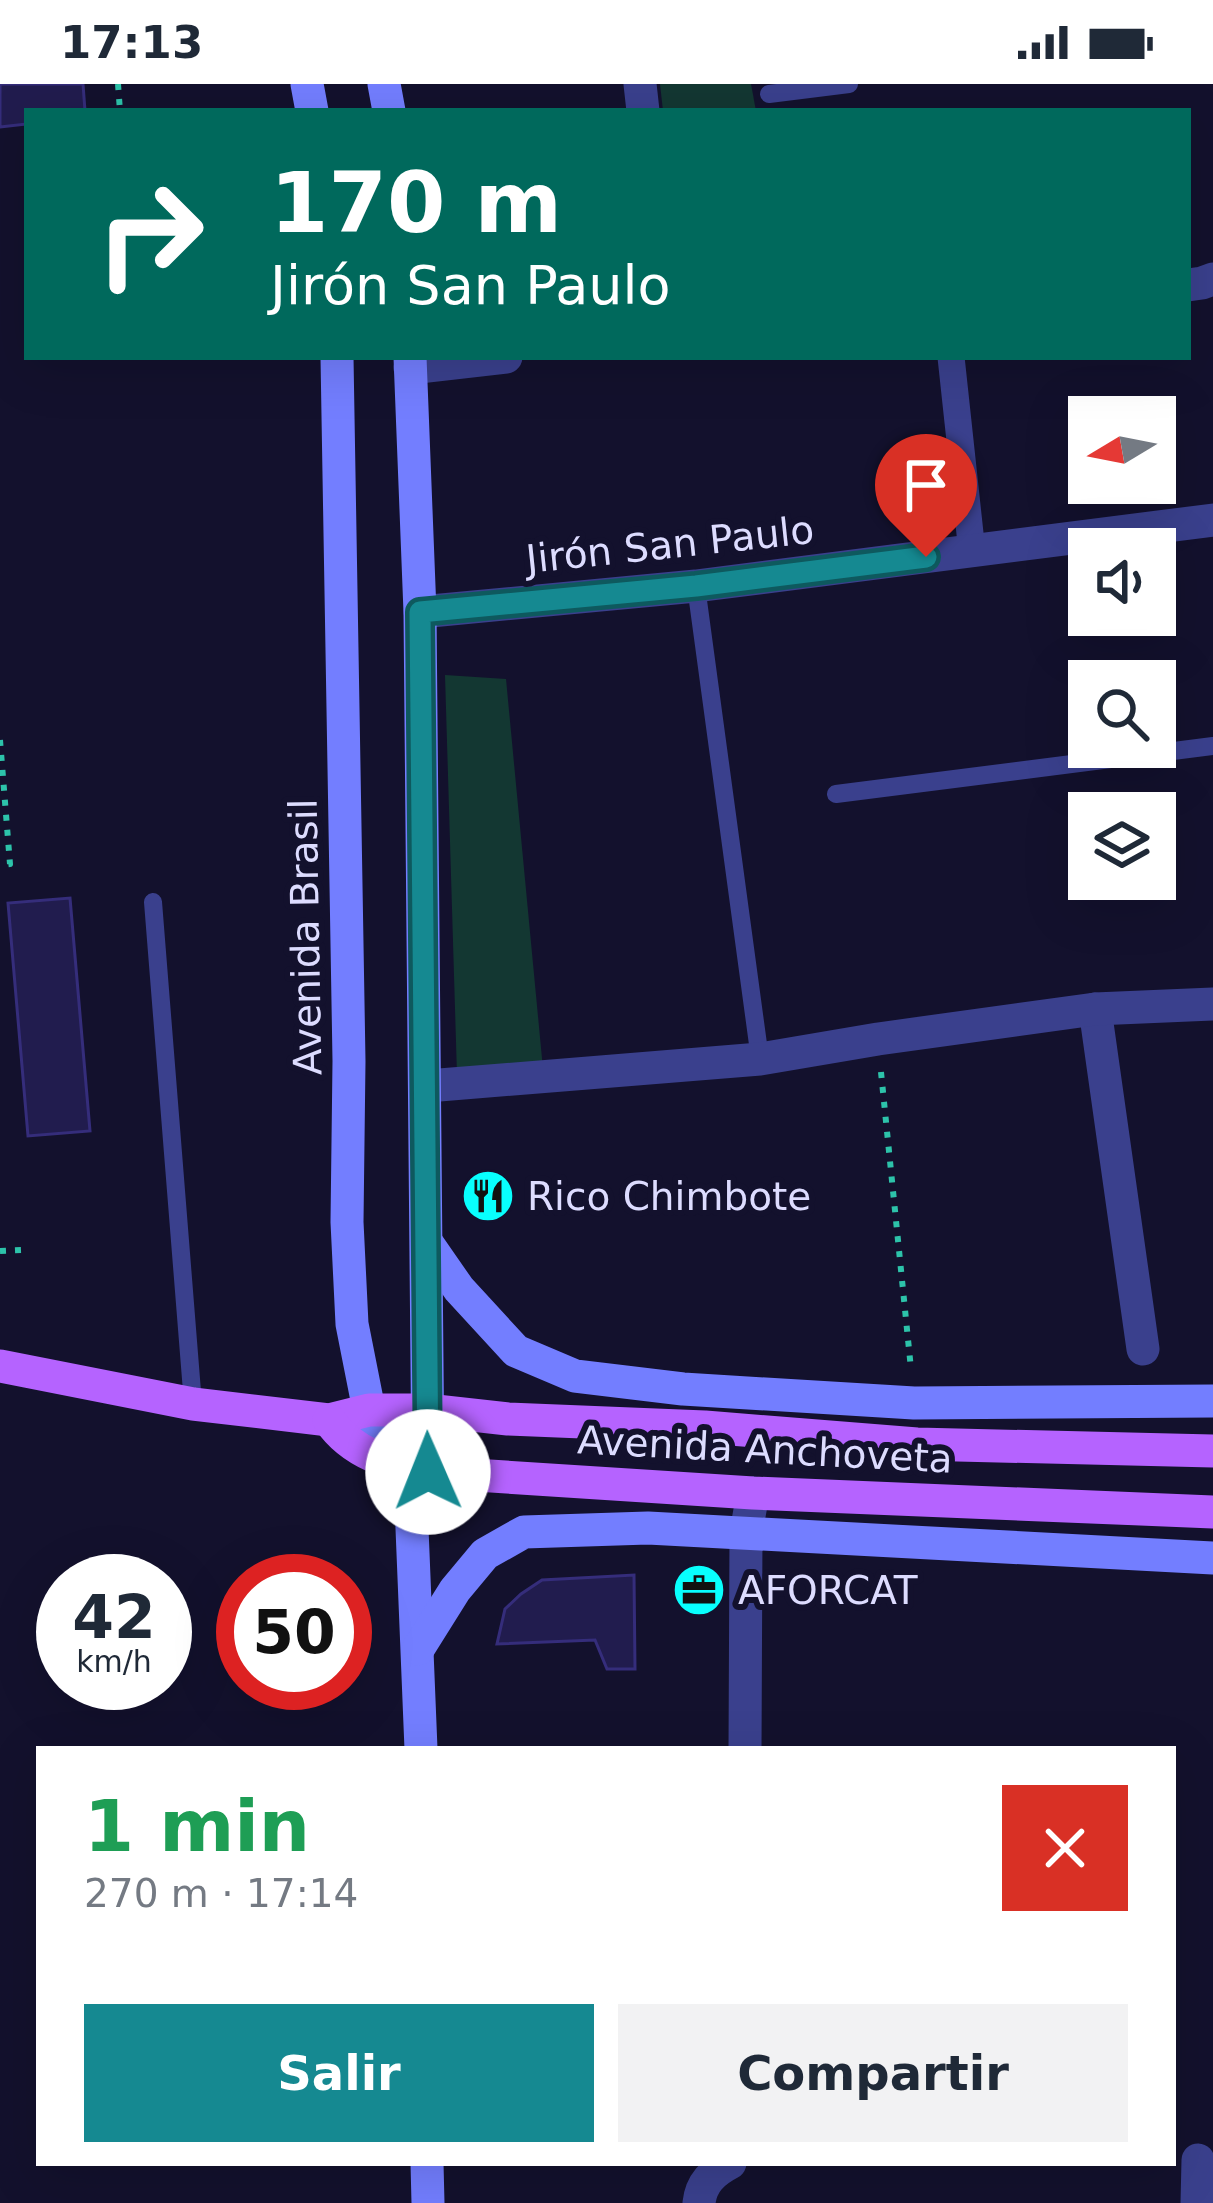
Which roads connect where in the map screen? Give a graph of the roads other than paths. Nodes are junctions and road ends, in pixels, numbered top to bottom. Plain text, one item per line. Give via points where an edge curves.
1 (849, 84) edge
2 (769, 94) dead end
3 (337, 360) edge
4 (448, 360) edge
5 (951, 360) edge
6 (410, 362) edge
7 (1213, 520) edge
8 (972, 551) junction
9 (696, 586) junction
10 (420, 612) junction
11 (1213, 746) edge
12 (836, 794) dead end
13 (153, 902) dead end
14 (1213, 1004) edge
15 (1095, 1009) junction
16 (760, 1059) junction
17 (427, 1086) junction
18 (427, 1243) junction
19 (1143, 1349) dead end
20 (0, 1366) edge
21 (1213, 1401) edge
22 (194, 1404) junction
23 (427, 1410) junction
24 (369, 1411) junction
25 (329, 1420) junction
26 (1213, 1451) edge
27 (384, 1463) junction
28 (428, 1472) junction
29 (752, 1493) junction
30 (411, 1504) junction
31 (1213, 1512) edge
32 (746, 1533) junction
33 (1213, 1558) edge
34 (418, 1648) junction
35 (421, 1746) edge
36 (745, 1746) edge
37 (1195, 2160) edge
38 (427, 2166) edge
39 (724, 2166) edge
40 (428, 2203) edge
41 (699, 2203) edge
42 (1197, 2203) edge

1 - 2 lane
3 - 24 main road, Avenida Brasil via 347,1222 352,1324
4 - 6 street
5 - 8 street
6 - 10 main road
7 - 8 street, Jirón San Paulo
8 - 9 street, Jirón San Paulo
9 - 10 street, Jirón San Paulo
9 - 16 lane
10 - 17 main road
11 - 12 lane
13 - 22 lane
14 - 15 street
15 - 16 street
15 - 19 street
16 - 17 street
17 - 18 main road
18 - 21 main road via 516,1351 574,1376 914,1403
18 - 23 main road
20 - 22 main road, Avenida Anchoveta
22 - 25 main road, Avenida Anchoveta
23 - 24 main road, Avenida Anchoveta
23 - 26 main road, Avenida Anchoveta via 917,1444
23 - 28 main road
24 - 25 main road, Avenida Anchoveta
24 - 27 main road, Avenida Brasil
25 - 27 main road, Avenida Anchoveta
27 - 28 main road, Avenida Anchoveta
27 - 30 main road, Avenida Brasil
28 - 29 main road, Avenida Anchoveta
28 - 30 main road
29 - 31 main road, Avenida Anchoveta
29 - 32 street
30 - 34 main road
32 - 33 main road
32 - 34 main road via 524,1532 485,1554
32 - 36 street
34 - 35 main road
37 - 42 street
38 - 40 main road
39 - 41 street via 700,2189

